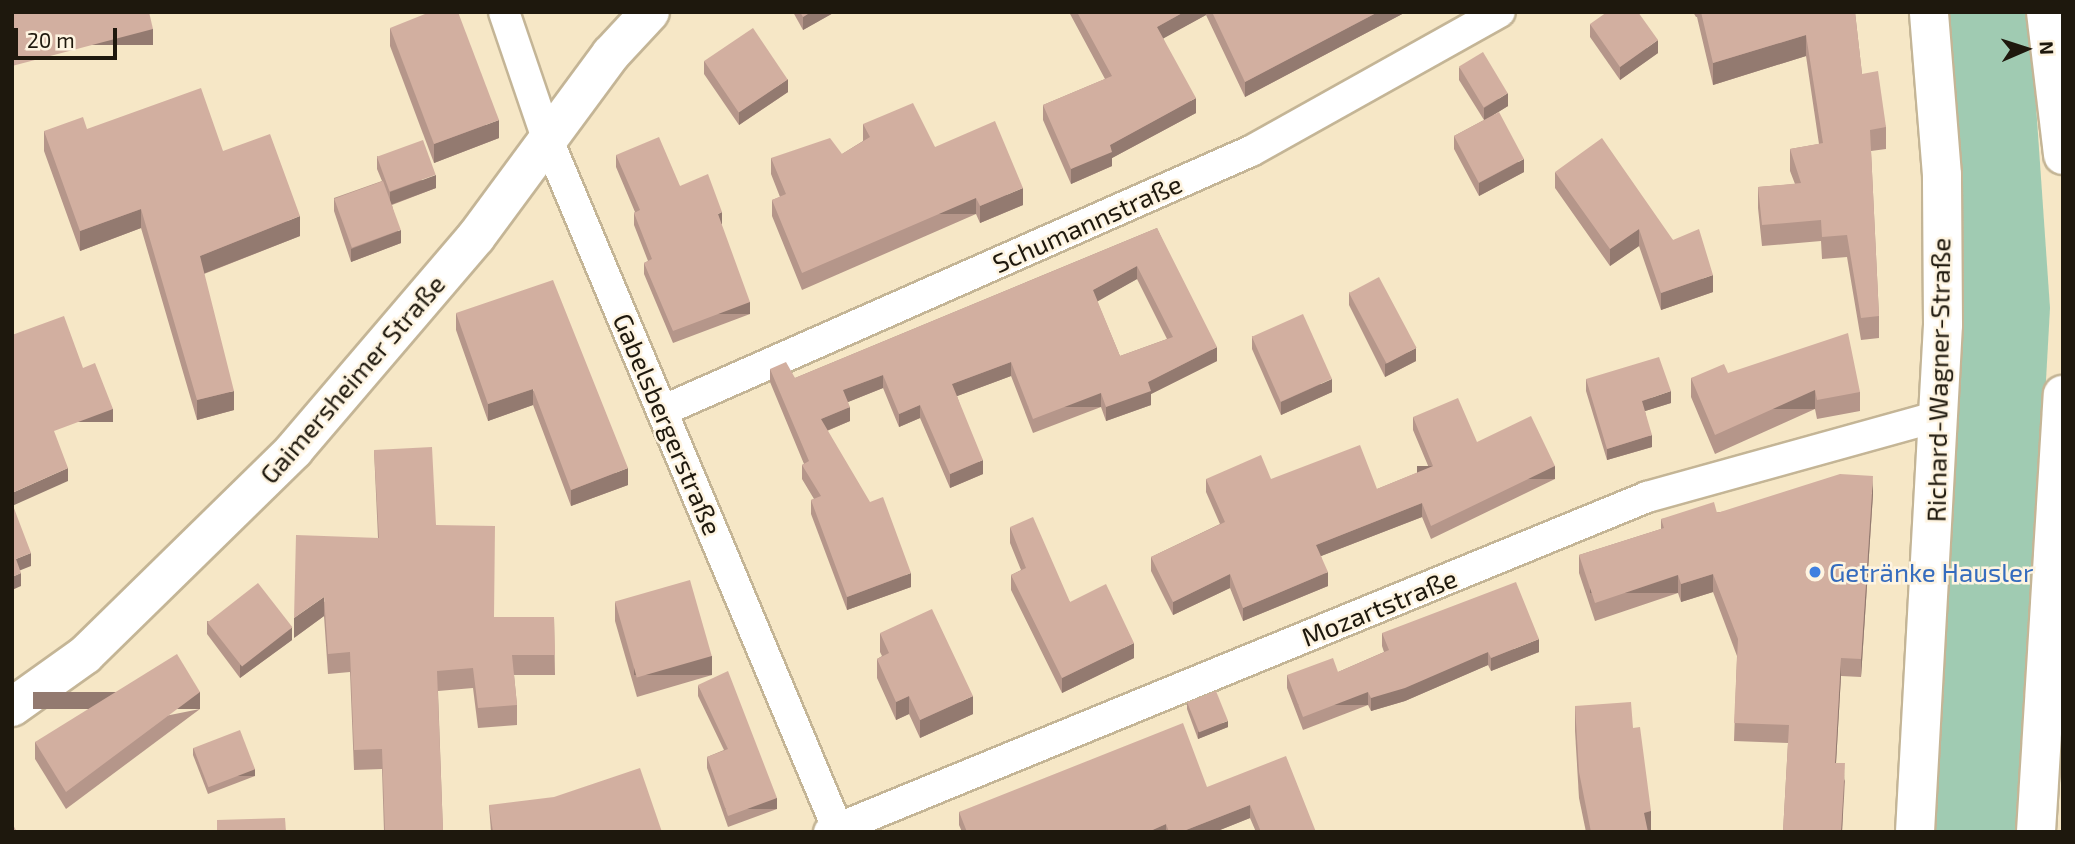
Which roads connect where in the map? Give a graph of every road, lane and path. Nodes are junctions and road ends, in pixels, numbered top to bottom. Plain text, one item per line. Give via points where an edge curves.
1 (504, 12) edge
2 (650, 12) edge
3 (1500, 12) edge
4 (1930, 12) edge
5 (2046, 12) edge
6 (547, 138) junction
7 (2063, 155) edge
8 (2063, 395) edge
9 (662, 411) junction
10 (1940, 416) junction
11 (12, 707) edge
12 (836, 831) edge
13 (1915, 832) edge
14 (2036, 832) edge

1 - 6 street, Gabelsbergerstraße
2 - 6 main road, Gaimersheimer Straße
3 - 9 street, Schumannstraße via 1251,151
4 - 10 main road, Richard-Wagner-Straße via 1942,175
5 - 7 main road
6 - 9 street, Gabelsbergerstraße
6 - 11 main road, Gaimersheimer Straße via 476,237 293,450 85,655
8 - 14 main road
9 - 12 street, Gabelsbergerstraße
10 - 12 street, Mozartstraße via 1647,497
10 - 13 main road, Richard-Wagner-Straße

